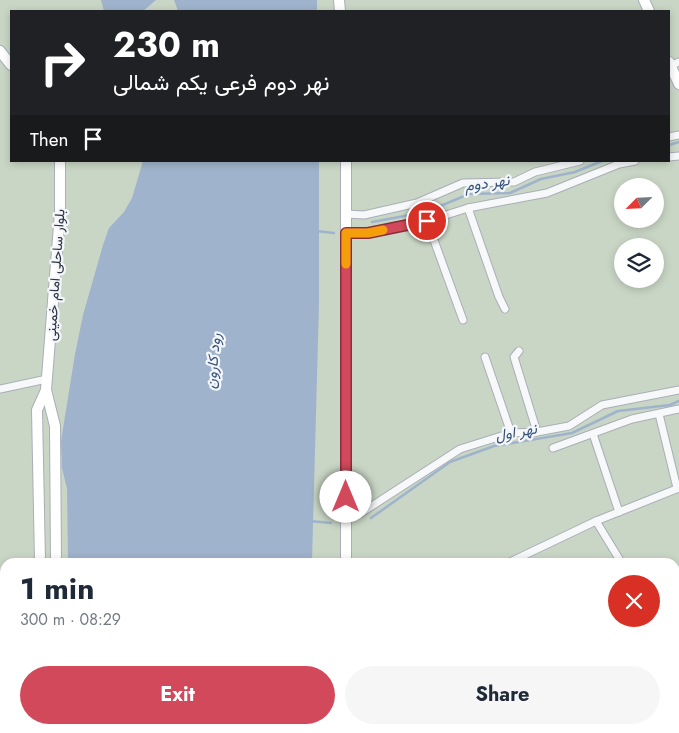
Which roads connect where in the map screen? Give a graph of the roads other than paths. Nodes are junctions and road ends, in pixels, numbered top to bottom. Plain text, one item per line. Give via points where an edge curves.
1 (0, 51) edge
2 (10, 64) edge
3 (672, 64) edge
4 (679, 84) edge
5 (60, 162) edge
6 (346, 162) edge
7 (576, 162) edge
8 (630, 162) edge
9 (468, 208) junction
10 (346, 214) junction
11 (427, 221) junction
12 (346, 233) junction
13 (506, 309) dead end
14 (463, 320) dead end
15 (518, 350) dead end
16 (485, 357) dead end
17 (46, 384) junction
18 (0, 389) edge
19 (679, 390) edge
20 (679, 409) edge
21 (659, 414) junction
22 (537, 432) junction
23 (511, 433) junction
24 (593, 434) junction
25 (553, 448) dead end
26 (678, 488) edge
27 (619, 512) junction
28 (346, 515) junction
29 (596, 521) junction
30 (40, 558) edge
31 (56, 558) edge
32 (344, 558) edge
33 (518, 558) edge
34 (619, 558) edge

1 - 2 street
3 - 4 street
5 - 17 street, بلوار ساحلی امام خمینی via 60,213
6 - 10 street
7 - 10 street via 535,172 514,182 463,183 417,202 364,215
8 - 9 street via 548,193
9 - 11 street
9 - 13 street
10 - 12 street
11 - 12 street via 368,233
11 - 14 street
12 - 28 street
15 - 22 street via 514,357
16 - 23 street
17 - 18 street
17 - 30 street, بلوار ساحلی امام خمینی via 37,410
17 - 31 street, بلوار ساحلی امام خمینی via 55,426
19 - 22 street via 602,405 569,426
20 - 21 street
21 - 24 street via 632,419
21 - 26 street
22 - 23 street
23 - 28 street via 460,449 361,513
24 - 25 street
24 - 27 street
26 - 27 street
27 - 29 street
28 - 32 street
29 - 33 street
29 - 34 street

